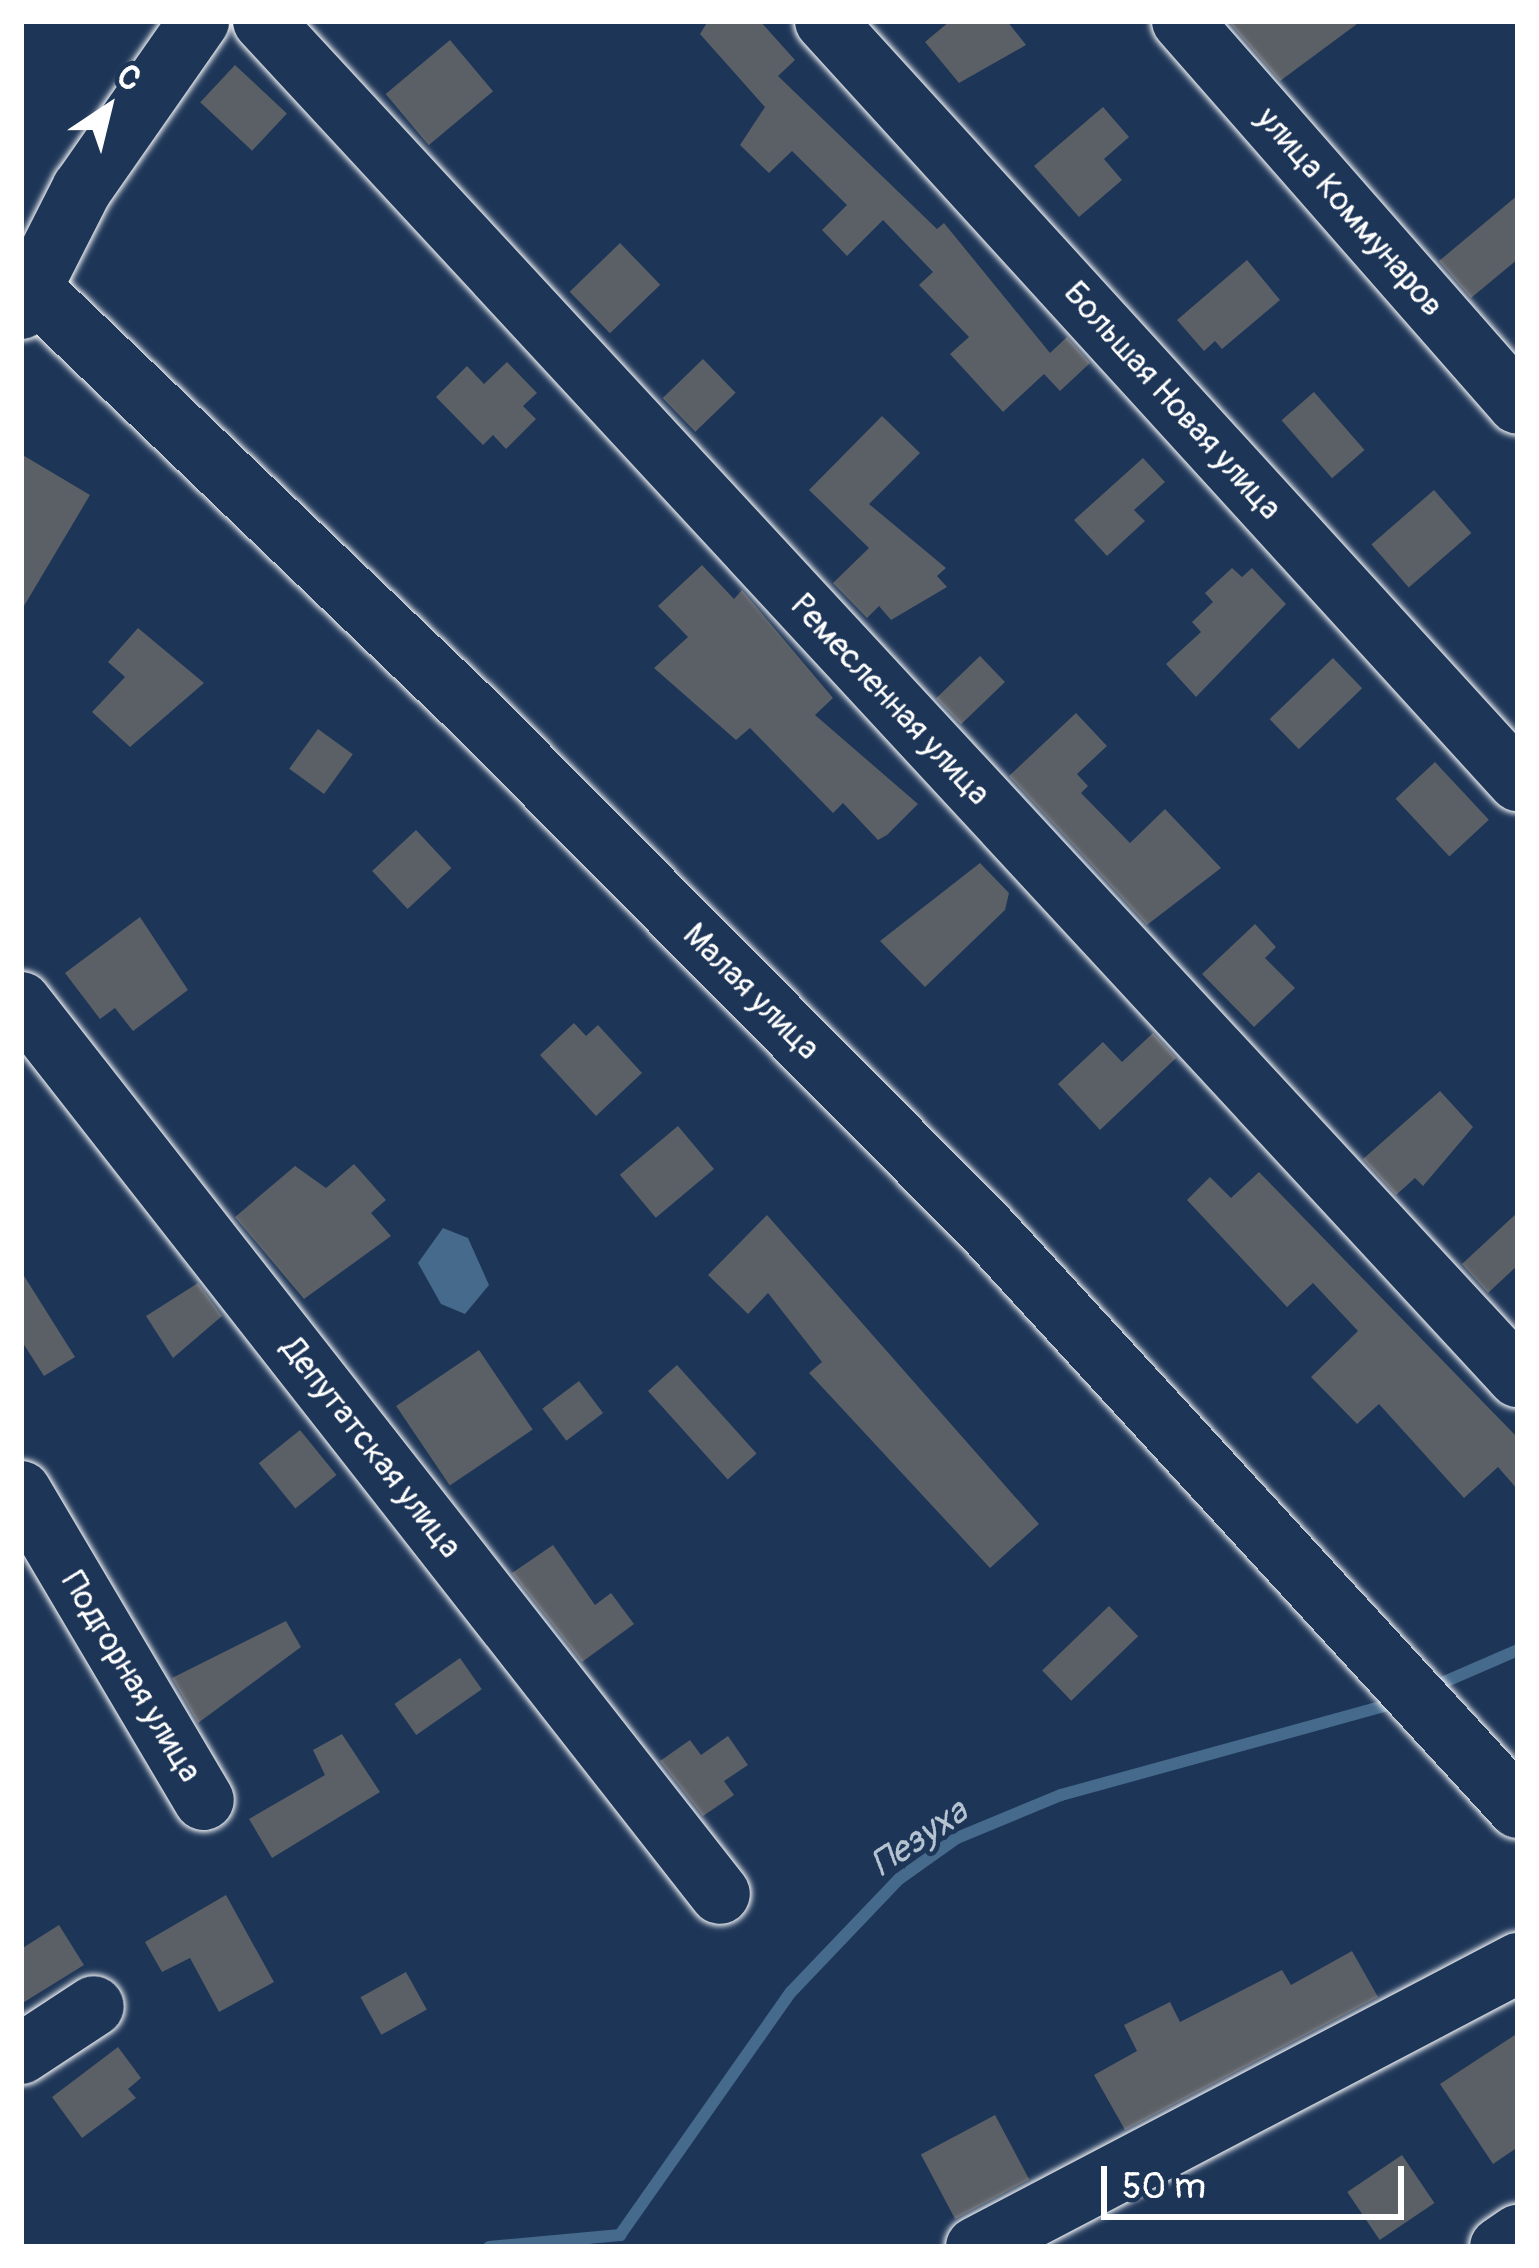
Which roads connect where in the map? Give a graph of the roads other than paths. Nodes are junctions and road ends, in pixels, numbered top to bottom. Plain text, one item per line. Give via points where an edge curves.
1 (199, 21) edge
2 (263, 21) edge
3 (826, 21) edge
4 (1182, 21) edge
5 (24, 291) edge
6 (1518, 404) edge
7 (1518, 781) edge
8 (21, 1002) edge
9 (1518, 1377) edge
10 (21, 1491) edge
11 (204, 1800) dead end
12 (1518, 1808) edge
13 (720, 1894) dead end
14 (1518, 1963) edge
15 (94, 2006) dead end
16 (21, 2054) edge
17 (1518, 2235) edge
18 (976, 2247) edge
19 (1500, 2247) edge

1 - 5 street via 82,189
2 - 9 street, Ремесленная улица
3 - 7 street, Большая Новая улица
4 - 6 street, улица Коммунаров
5 - 12 street, Малая улица via 983,1226
8 - 13 street, Депутатская улица
10 - 11 street, Подгорная улица
14 - 18 street
15 - 16 street
17 - 19 street

